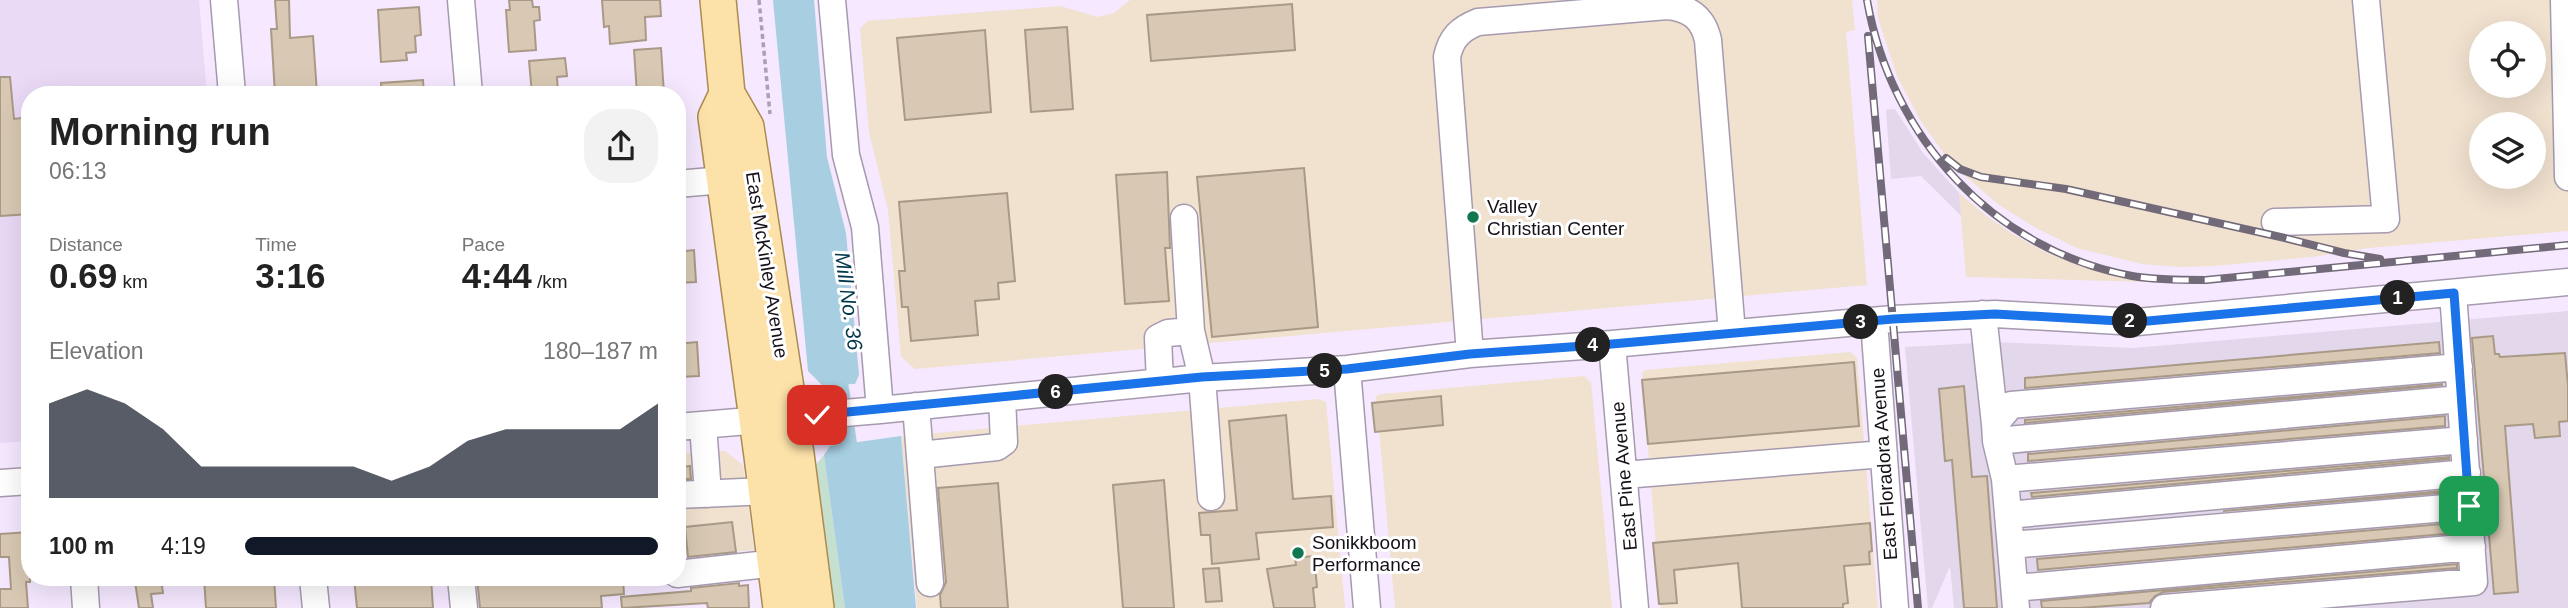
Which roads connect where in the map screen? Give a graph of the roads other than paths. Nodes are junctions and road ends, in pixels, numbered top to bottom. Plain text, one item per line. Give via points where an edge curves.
1 (224, 0) edge
2 (461, 0) edge
3 (718, 0) edge
4 (2366, 0) edge
5 (2564, 0) edge
6 (839, 1) edge
7 (1550, 8) edge
8 (231, 86) edge
9 (468, 86) edge
10 (727, 94) junction
11 (2568, 177) edge
12 (723, 180) junction
13 (686, 183) edge
14 (1184, 218) dead end
15 (2274, 222) dead end
16 (2567, 279) edge
17 (2454, 293) junction
18 (1983, 314) junction
19 (1874, 321) junction
20 (1191, 331) junction
21 (1732, 333) junction
22 (1612, 344) junction
23 (1470, 354) junction
24 (2459, 367) junction
25 (1347, 369) junction
26 (1202, 377) junction
27 (1160, 382) junction
28 (2233, 386) junction
29 (1002, 398) junction
30 (2461, 399) junction
31 (916, 406) junction
32 (880, 410) junction
33 (2305, 414) junction
34 (788, 418) junction
35 (2235, 420) junction
36 (690, 426) edge
37 (2162, 426) junction
38 (1995, 433) junction
39 (2464, 440) junction
40 (920, 454) junction
41 (1884, 454) junction
42 (2308, 454) junction
43 (2239, 460) junction
44 (2166, 466) junction
45 (2467, 473) junction
46 (1624, 475) junction
47 (2005, 479) junction
48 (21, 482) edge
49 (0, 483) edge
50 (767, 491) junction
51 (708, 494) junction
52 (2241, 494) junction
53 (686, 495) edge
54 (1211, 497) dead end
55 (2469, 506) junction
56 (2008, 515) junction
57 (2315, 519) junction
58 (2244, 525) junction
59 (2173, 531) junction
60 (2011, 545) junction
61 (2472, 547) junction
62 (2319, 561) junction
63 (776, 564) junction
64 (2248, 567) junction
65 (686, 573) edge
66 (2176, 573) junction
67 (930, 583) dead end
68 (85, 586) edge
69 (314, 586) edge
70 (462, 586) edge
71 (2015, 598) edge
72 (2250, 601) junction
73 (86, 608) edge
74 (316, 608) edge
75 (464, 608) edge
76 (780, 608) edge
77 (816, 608) edge
78 (1367, 608) edge
79 (1635, 608) edge
80 (1895, 608) edge
81 (2164, 608) edge

1 - 8 street
2 - 9 street
3 - 10 main road, East McKinley Avenue
4 - 15 street via 2386,219
5 - 11 street
6 - 32 street via 846,155 865,227
7 - 21 street via 1667,6 1692,12 1705,29
7 - 23 street via 1478,22 1457,34 1447,57
10 - 12 main road, East McKinley Avenue via 716,117
10 - 34 main road, East McKinley Avenue via 746,127
12 - 13 street
12 - 34 main road, East McKinley Avenue
14 - 20 street
16 - 17 street
17 - 18 street via 2137,322
17 - 24 street
18 - 19 street
18 - 38 street
19 - 21 street
19 - 41 street, East Floradora Avenue
20 - 26 street
20 - 27 street via 1158,338
21 - 22 street
22 - 23 street
22 - 46 street, East Pine Avenue
23 - 25 street
24 - 28 street
24 - 30 street
25 - 26 street
25 - 78 street
26 - 27 street
26 - 54 street
27 - 29 street
28 - 35 street
28 - 38 street via 2011,405
29 - 31 street
29 - 40 street via 1006,433 997,447
30 - 33 street
30 - 39 street
31 - 32 street
31 - 40 street
32 - 34 street
33 - 35 street
33 - 42 street
34 - 36 street
34 - 50 main road, East McKinley Avenue
34 - 77 main road, East McKinley Avenue
35 - 37 street
36 - 51 street
37 - 38 street
37 - 44 street
38 - 47 street
39 - 42 street
39 - 45 street
40 - 67 street
41 - 46 street
41 - 80 street, East Floradora Avenue
42 - 43 street
43 - 44 street
43 - 52 street
44 - 47 street
45 - 52 street
45 - 55 street
46 - 79 street, East Pine Avenue
47 - 56 street
48 - 49 street
50 - 51 street
50 - 63 main road, East McKinley Avenue
51 - 53 street
52 - 56 street
52 - 58 street
55 - 57 street
55 - 61 street
56 - 60 street
57 - 58 street
57 - 62 street
58 - 59 street
59 - 60 street
59 - 66 street
60 - 71 street
61 - 62 street
61 - 72 street via 2474,582
62 - 64 street
63 - 65 street
63 - 76 main road, East McKinley Avenue
64 - 66 street
64 - 72 street
66 - 71 street
68 - 73 street
69 - 74 street
70 - 75 street
72 - 81 street

